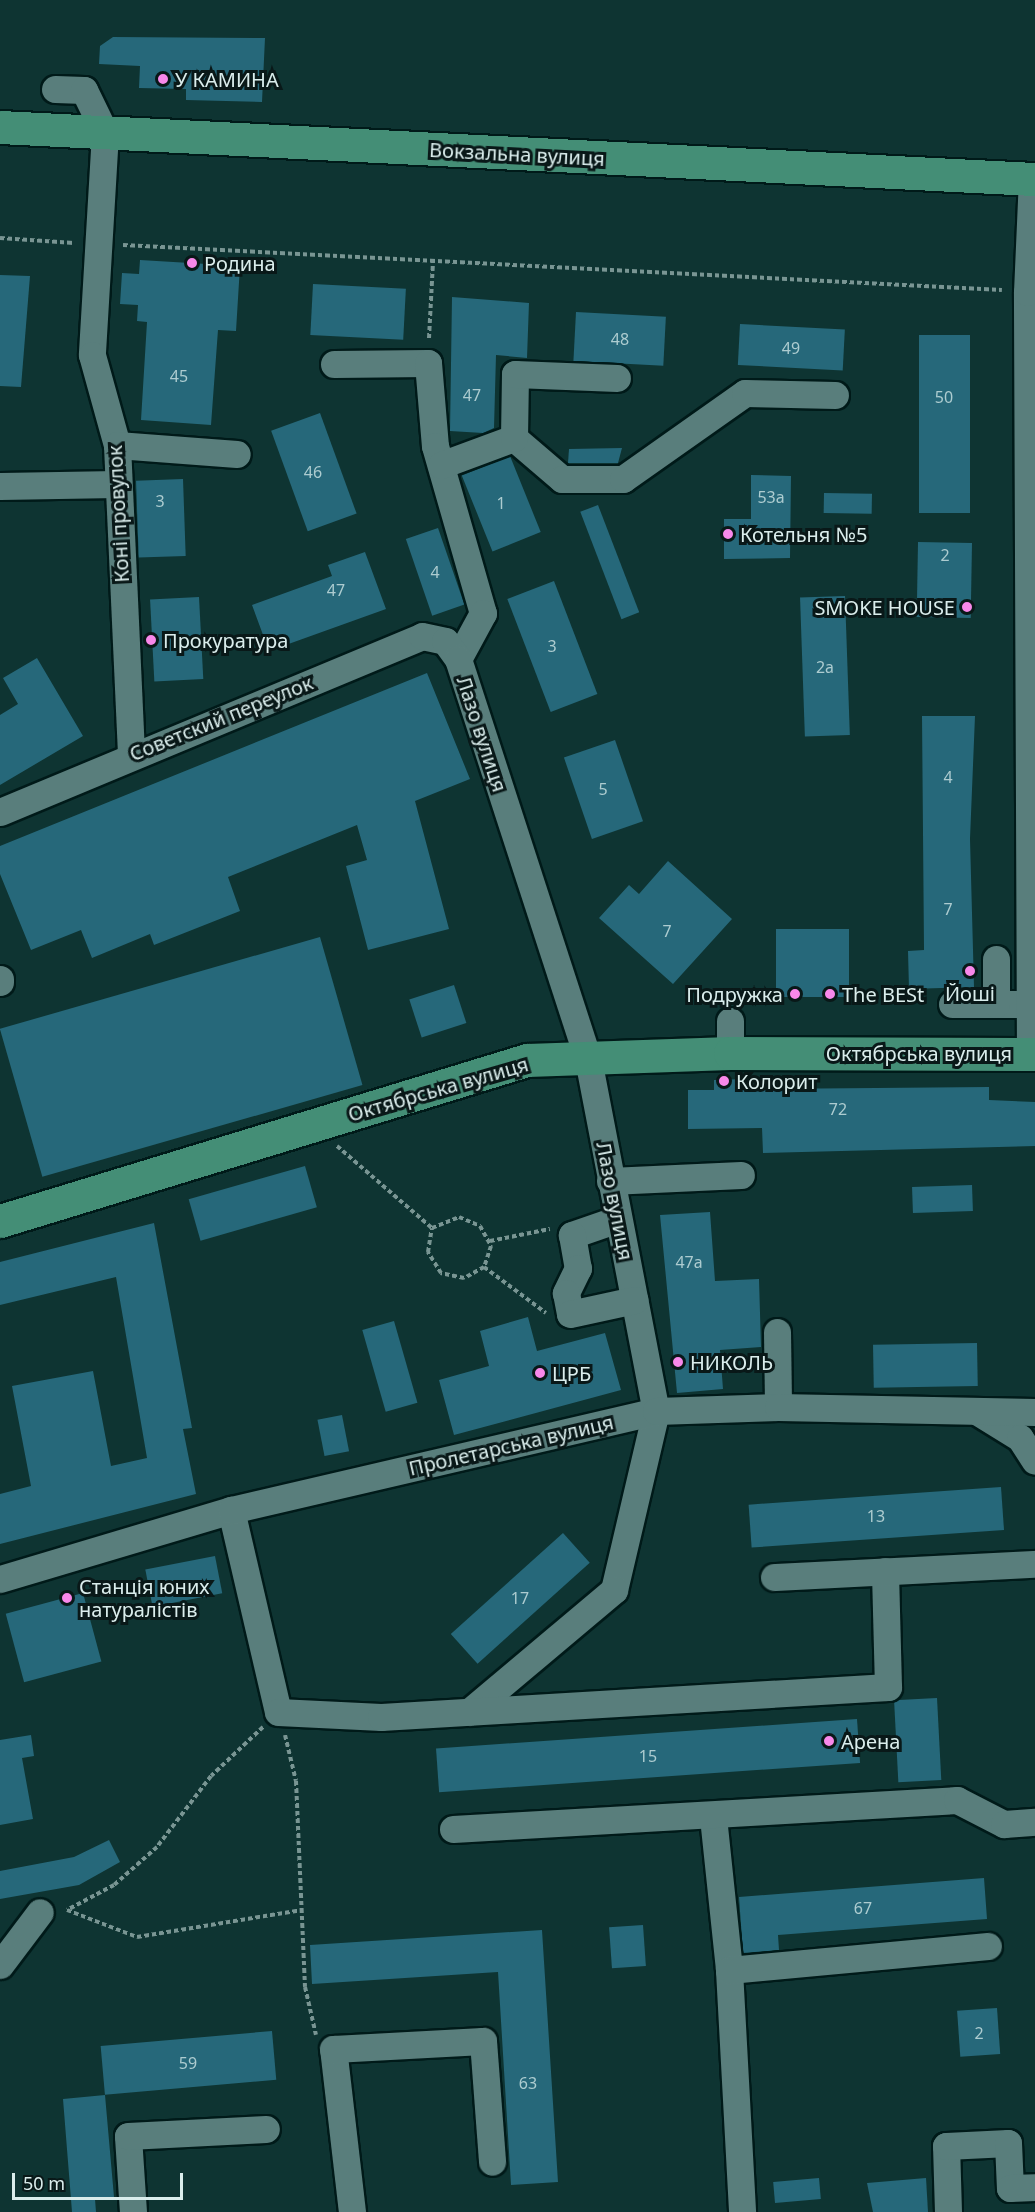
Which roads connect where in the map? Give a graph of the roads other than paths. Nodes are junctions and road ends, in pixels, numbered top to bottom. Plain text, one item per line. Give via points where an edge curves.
1 (55, 89) dead end
2 (0, 127) edge
3 (105, 133) junction
4 (1034, 179) edge
5 (334, 364) dead end
6 (617, 378) dead end
7 (835, 394) dead end
8 (514, 438) junction
9 (117, 445) junction
10 (237, 454) dead end
11 (441, 465) junction
12 (117, 484) junction
13 (0, 486) edge
14 (451, 650) junction
15 (1034, 666) edge
16 (131, 754) junction
17 (0, 812) edge
18 (996, 959) dead end
19 (952, 1004) dead end
20 (996, 1004) junction
21 (1027, 1004) junction
22 (1033, 1054) edge
23 (588, 1059) junction
24 (741, 1175) dead end
25 (610, 1181) junction
26 (618, 1219) junction
27 (0, 1221) edge
28 (634, 1300) junction
29 (777, 1332) dead end
30 (778, 1407) junction
31 (656, 1411) junction
32 (977, 1411) junction
33 (1035, 1412) edge
34 (1035, 1461) edge
35 (231, 1510) junction
36 (1035, 1564) edge
37 (885, 1572) junction
38 (774, 1577) dead end
39 (0, 1579) edge
40 (469, 1712) junction
41 (713, 1817) junction
42 (1035, 1822) edge
43 (453, 1829) dead end
44 (40, 1912) dead end
45 (988, 1946) dead end
46 (0, 1965) edge
47 (729, 1970) junction
48 (266, 2129) dead end
49 (492, 2162) dead end
50 (1035, 2187) edge
51 (133, 2212) edge
52 (352, 2212) edge
53 (742, 2212) edge
54 (948, 2212) edge

1 - 3 street via 84,90
2 - 3 main road, Вокзальна вулиця
3 - 4 main road, Вокзальна вулиця
3 - 9 street, Коні провулок via 92,355
4 - 15 street via 1027,292
5 - 11 street via 428,363
6 - 8 street via 515,374
7 - 8 street via 745,393 623,479 562,479
8 - 11 street
9 - 10 street
9 - 12 street, Коні провулок
11 - 14 street via 483,614
12 - 13 street
12 - 16 street, Коні провулок
14 - 16 street, Советский переулок via 422,636
14 - 23 street, Лазо вулиця
15 - 21 street
16 - 17 street, Советский переулок
18 - 20 street
19 - 20 street
20 - 21 street
21 - 22 street
22 - 23 main road, Октябрська вулиця via 730,1037
23 - 25 street, Лазо вулиця
23 - 27 main road, Октябрська вулиця via 527,1060
24 - 25 street
25 - 26 street, Лазо вулиця
26 - 28 street, Лазо вулиця
26 - 28 street via 572,1235 578,1268 566,1293 570,1314
28 - 31 street, Лазо вулиця
29 - 30 street
30 - 31 street, Пролетарська вулиця
30 - 32 street, Пролетарська вулиця
31 - 35 street, Пролетарська вулиця
31 - 40 street, Лазо вулиця via 614,1590
32 - 33 street, Пролетарська вулиця
32 - 34 street via 1020,1438
35 - 39 street, Пролетарська вулиця
35 - 40 street via 278,1712 381,1717
36 - 37 street
37 - 38 street
37 - 40 street via 888,1687
41 - 42 street via 957,1800 1004,1824
41 - 43 street
41 - 47 street
44 - 46 street
45 - 47 street
47 - 53 street
48 - 51 street via 128,2136
49 - 52 street via 483,2041 333,2049
50 - 54 street via 1010,2188 1008,2143 946,2146

